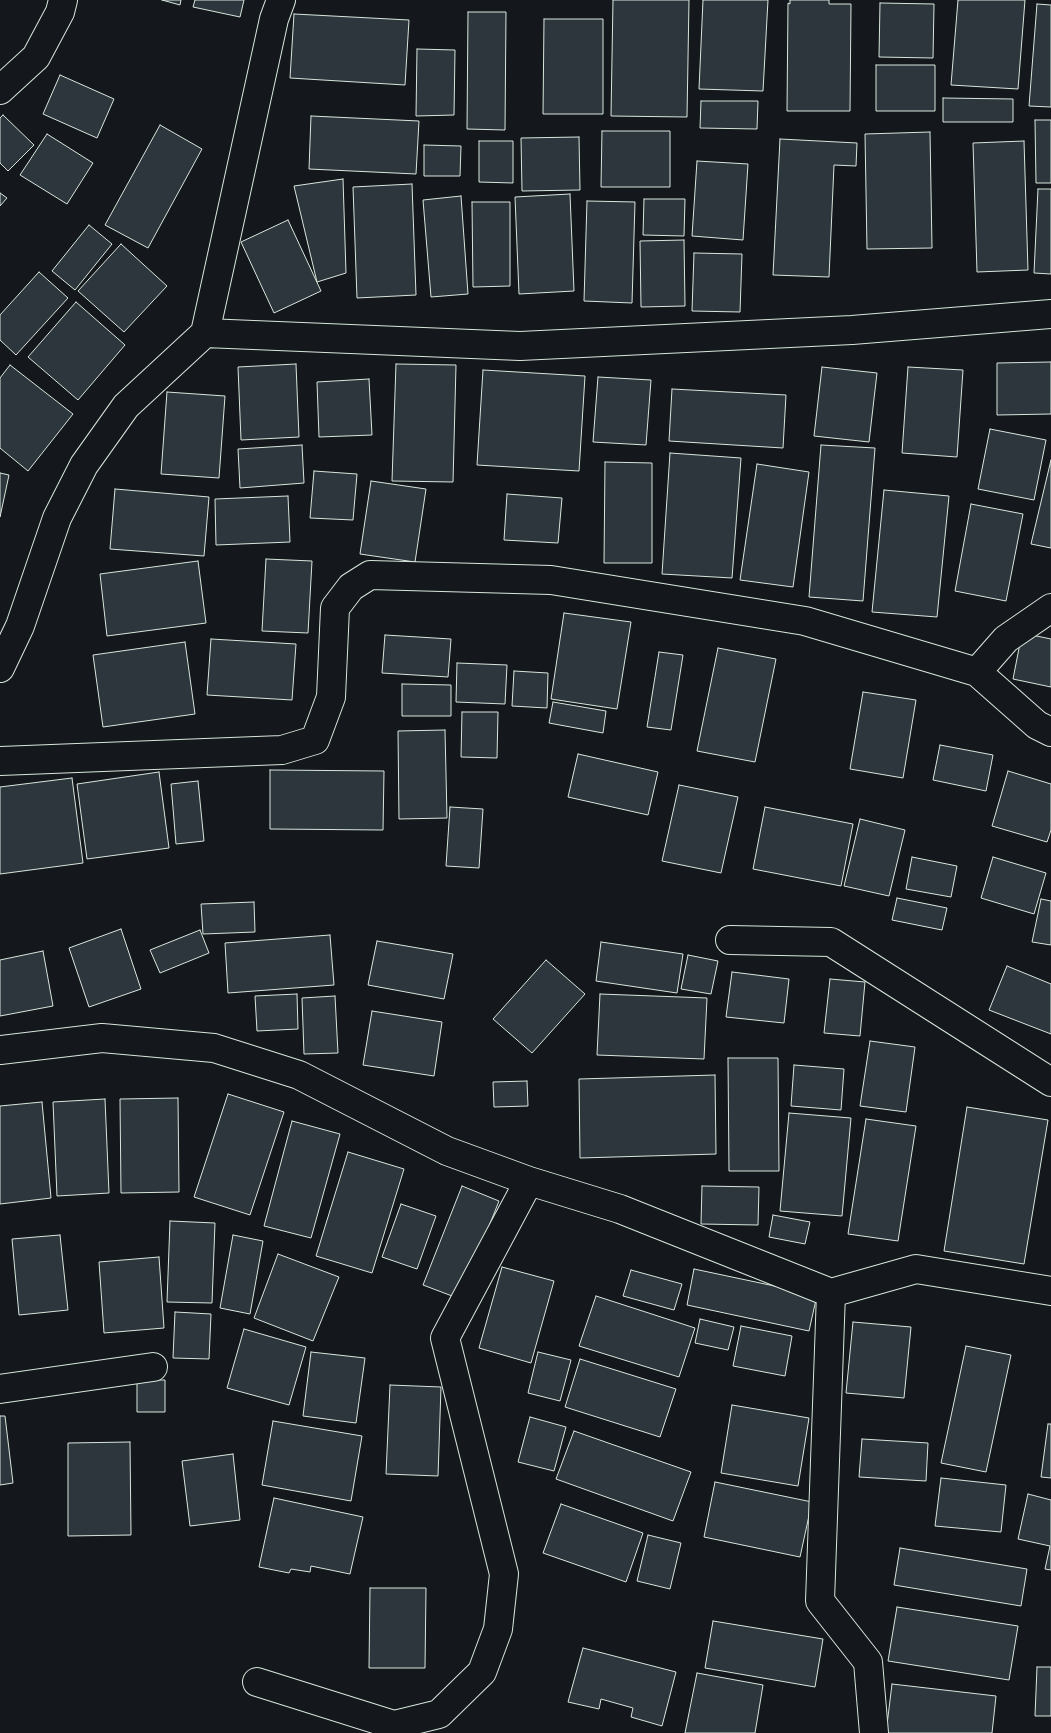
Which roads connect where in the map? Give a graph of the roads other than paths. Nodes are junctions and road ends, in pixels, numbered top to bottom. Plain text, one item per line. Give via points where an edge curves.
1 (63, 0) edge
2 (281, 0) edge
3 (0, 90) edge
4 (1051, 314) edge
5 (205, 333) junction
6 (1051, 608) edge
7 (0, 668) edge
8 (977, 672) junction
9 (1051, 732) edge
10 (0, 761) edge
11 (730, 940) dead end
12 (0, 1050) edge
13 (1051, 1082) edge
14 (529, 1181) junction
15 (1051, 1291) edge
16 (831, 1293) junction
17 (153, 1367) dead end
18 (0, 1389) edge
19 (257, 1682) dead end
20 (874, 1733) edge

1 - 3 street via 36,57
2 - 5 street via 274,19
4 - 5 street via 852,330 520,346
5 - 7 street via 126,406 84,466 58,518 20,626
6 - 8 street via 1006,639
8 - 9 street via 1037,725
8 - 10 street via 805,620 551,580 370,576 351,587 335,608 331,696 315,740 282,750
11 - 13 street via 831,942
12 - 14 street via 102,1038 214,1048 299,1075 447,1152
14 - 16 street via 620,1209
14 - 19 street via 446,1338 504,1574 498,1629 482,1672 439,1714 394,1725
15 - 16 street via 916,1269
16 - 20 street via 820,1601 868,1662
17 - 18 street

